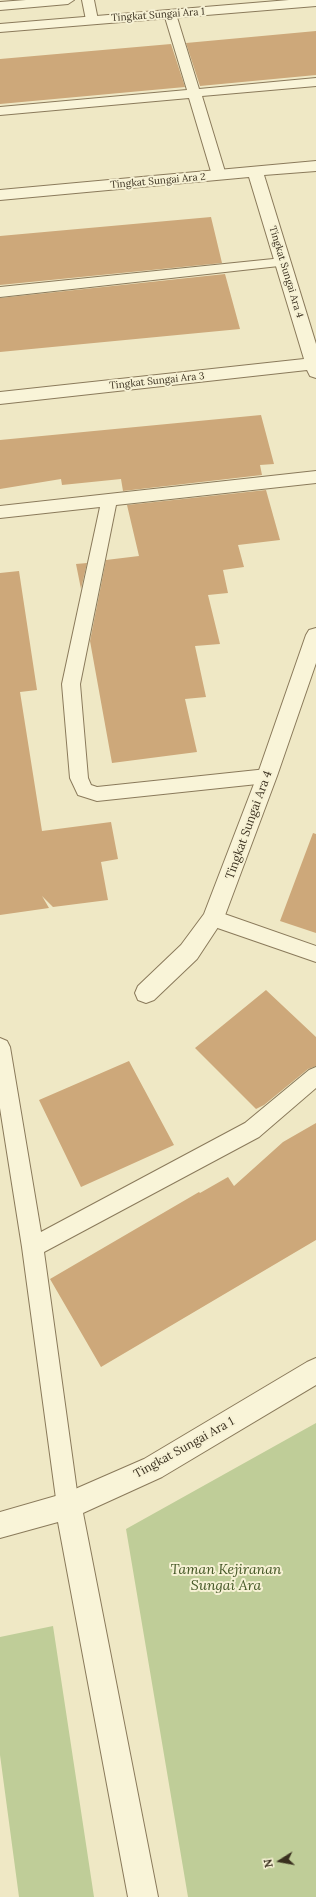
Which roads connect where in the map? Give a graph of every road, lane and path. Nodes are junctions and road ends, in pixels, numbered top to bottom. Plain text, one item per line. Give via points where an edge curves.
1 (68, 0) edge
2 (88, 0) edge
3 (316, 2) edge
4 (0, 6) edge
5 (170, 14) junction
6 (92, 20) junction
7 (0, 28) edge
8 (316, 82) edge
9 (194, 93) junction
10 (0, 111) edge
11 (316, 166) edge
12 (255, 172) junction
13 (219, 175) junction
14 (0, 195) edge
15 (283, 262) junction
16 (0, 292) edge
17 (315, 366) edge
18 (0, 398) edge
19 (316, 478) edge
20 (109, 500) junction
21 (0, 512) edge
22 (316, 634) edge
23 (267, 776) junction
24 (214, 918) junction
25 (316, 954) edge
26 (146, 994) dead end
27 (0, 1047) edge
28 (316, 1076) edge
29 (33, 1247) junction
30 (316, 1371) edge
31 (68, 1506) junction
32 (0, 1525) edge
33 (143, 1897) edge

1 - 4 lane
2 - 6 lane
3 - 5 street, Tingkat Sungai Ara 1
5 - 6 street, Tingkat Sungai Ara 1
5 - 9 lane
6 - 7 street, Tingkat Sungai Ara 1
8 - 9 lane
9 - 10 lane
9 - 13 lane
11 - 12 street, Tingkat Sungai Ara 2
12 - 13 street, Tingkat Sungai Ara 2
12 - 15 street, Tingkat Sungai Ara 4
13 - 14 street, Tingkat Sungai Ara 2
15 - 16 lane
15 - 17 street, Tingkat Sungai Ara 4
17 - 18 street, Tingkat Sungai Ara 3
19 - 20 lane
20 - 21 lane
20 - 23 lane via 71,684 79,778 84,790 98,794
22 - 23 street, Tingkat Sungai Ara 4
23 - 24 street, Tingkat Sungai Ara 4
24 - 25 lane
24 - 26 street, Tingkat Sungai Ara 4 via 189,952
27 - 29 lane
28 - 29 lane via 252,1130
29 - 31 lane
30 - 31 street, Tingkat Sungai Ara 1 via 153,1468
31 - 32 street, Tingkat Sungai Ara 1
31 - 33 street

